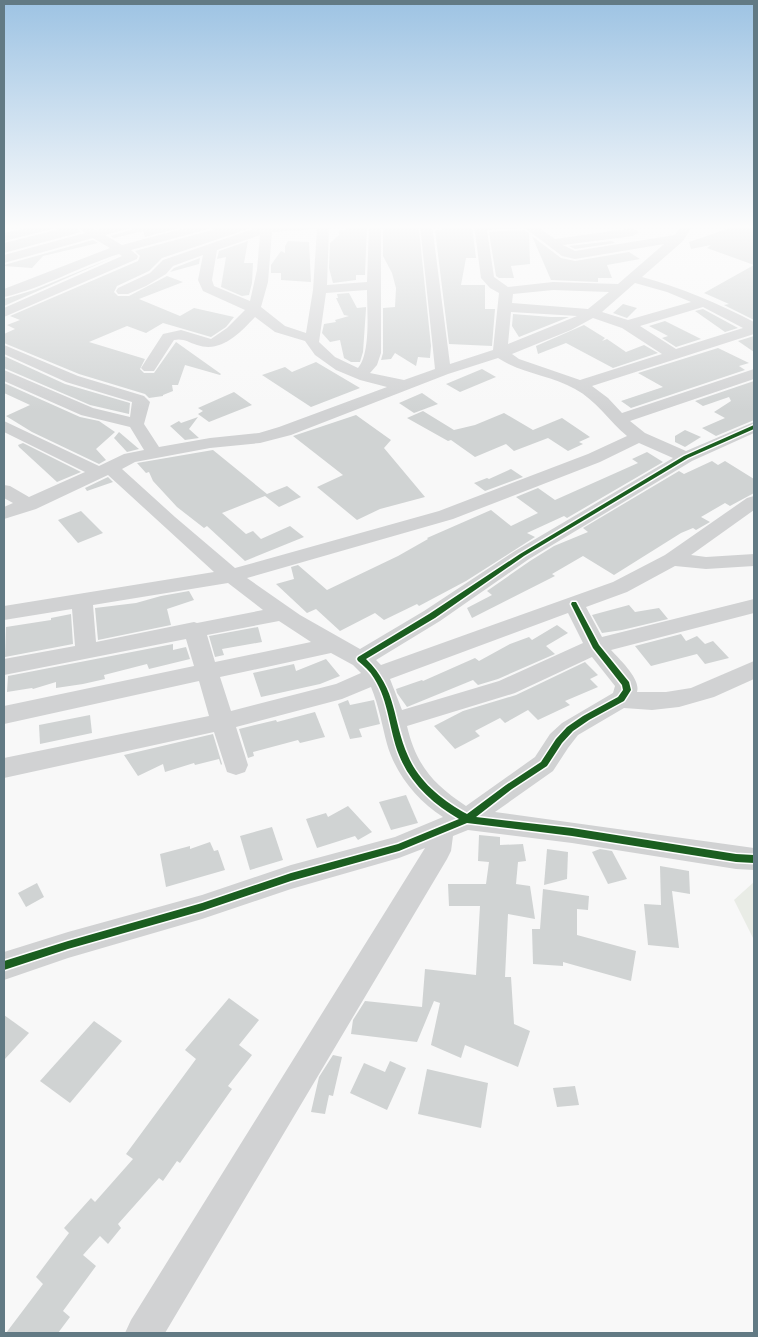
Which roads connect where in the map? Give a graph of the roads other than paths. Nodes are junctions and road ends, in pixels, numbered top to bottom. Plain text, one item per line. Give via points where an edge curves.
1 (24, 287) edge
2 (62, 287) edge
3 (130, 287) edge
4 (208, 287) edge
5 (259, 287) edge
6 (348, 287) edge
7 (374, 287) edge
8 (433, 287) edge
9 (498, 287) edge
10 (540, 287) edge
11 (599, 287) edge
12 (666, 287) edge
13 (619, 288) joint
14 (320, 290) joint
15 (123, 291) dead end
16 (506, 291) junction
17 (4, 292) edge
18 (704, 302) junction
19 (505, 307) junction
20 (253, 308) junction
21 (4, 313) edge
22 (590, 314) junction
23 (628, 325) junction
24 (754, 329) edge
25 (312, 338) junction
26 (4, 349) edge
27 (500, 353) junction
28 (673, 354) junction
29 (149, 368) dead end
30 (443, 371) junction
31 (360, 374) junction
32 (754, 374) edge
33 (4, 375) edge
34 (580, 385) junction
35 (403, 386) junction
36 (621, 419) junction
37 (136, 424) junction
38 (4, 426) edge
39 (754, 427) edge
40 (639, 437) junction
41 (154, 452) junction
42 (686, 457) junction
43 (104, 470) junction
44 (4, 491) edge
45 (754, 502) edge
46 (29, 505) junction
47 (4, 513) edge
48 (672, 559) junction
49 (754, 560) edge
50 (231, 576) junction
51 (82, 599) junction
52 (574, 604) junction
53 (754, 606) edge
54 (4, 613) edge
55 (281, 614) junction
56 (194, 629) junction
57 (332, 646) junction
58 (596, 646) junction
59 (86, 651) junction
60 (361, 659) junction
61 (4, 667) edge
62 (754, 669) edge
63 (208, 672) junction
64 (377, 675) junction
65 (621, 699) junction
66 (4, 715) edge
67 (395, 721) junction
68 (221, 722) junction
69 (236, 765) dead end
70 (4, 768) edge
71 (454, 824) junction
72 (754, 859) edge
73 (4, 966) edge
74 (144, 1333) edge

1 - 17 street
2 - 21 street
3 - 15 street
4 - 20 street
5 - 20 street
6 - 14 street
7 - 31 street via 373,353 369,365
8 - 30 street
9 - 16 street
10 - 16 street
11 - 13 street
12 - 18 street
13 - 22 street
14 - 25 street
16 - 19 street
18 - 23 street
18 - 24 street
19 - 22 street
19 - 27 street
20 - 25 street via 282,332
20 - 29 street via 224,337 214,342 185,334 168,337
22 - 23 street
22 - 27 street
23 - 28 street
24 - 28 street
25 - 31 street via 315,346 327,356
26 - 37 street via 72,378 138,399 142,402
27 - 30 street
27 - 34 street via 514,362
28 - 34 street
30 - 35 street
31 - 35 street
32 - 36 street
33 - 37 street via 87,412
34 - 36 street
35 - 41 street via 260,438
36 - 40 street
37 - 41 street
38 - 43 street
39 - 42 street
40 - 42 street
40 - 50 street via 594,458 446,515
41 - 43 street
42 - 60 street
43 - 46 street
43 - 50 street
44 - 46 street
45 - 48 street
46 - 47 street
48 - 49 street via 706,563
48 - 52 street via 620,587
50 - 51 street
50 - 55 street
51 - 54 street
51 - 59 street
52 - 58 street
52 - 64 street
53 - 58 street
55 - 56 street
55 - 57 street
56 - 59 street
56 - 63 street
57 - 60 street
57 - 63 street
58 - 65 street via 626,684 627,690
58 - 67 street via 507,687
59 - 61 street
60 - 64 street
62 - 65 street via 711,691 681,700 640,702
63 - 66 street
63 - 68 street
64 - 67 street
64 - 68 street via 342,691
65 - 71 street via 570,728 544,764
67 - 71 street via 403,755 411,771 451,810
68 - 69 street
68 - 70 street
71 - 72 street via 572,832
71 - 73 street via 399,847 291,876 202,907
71 - 74 street

